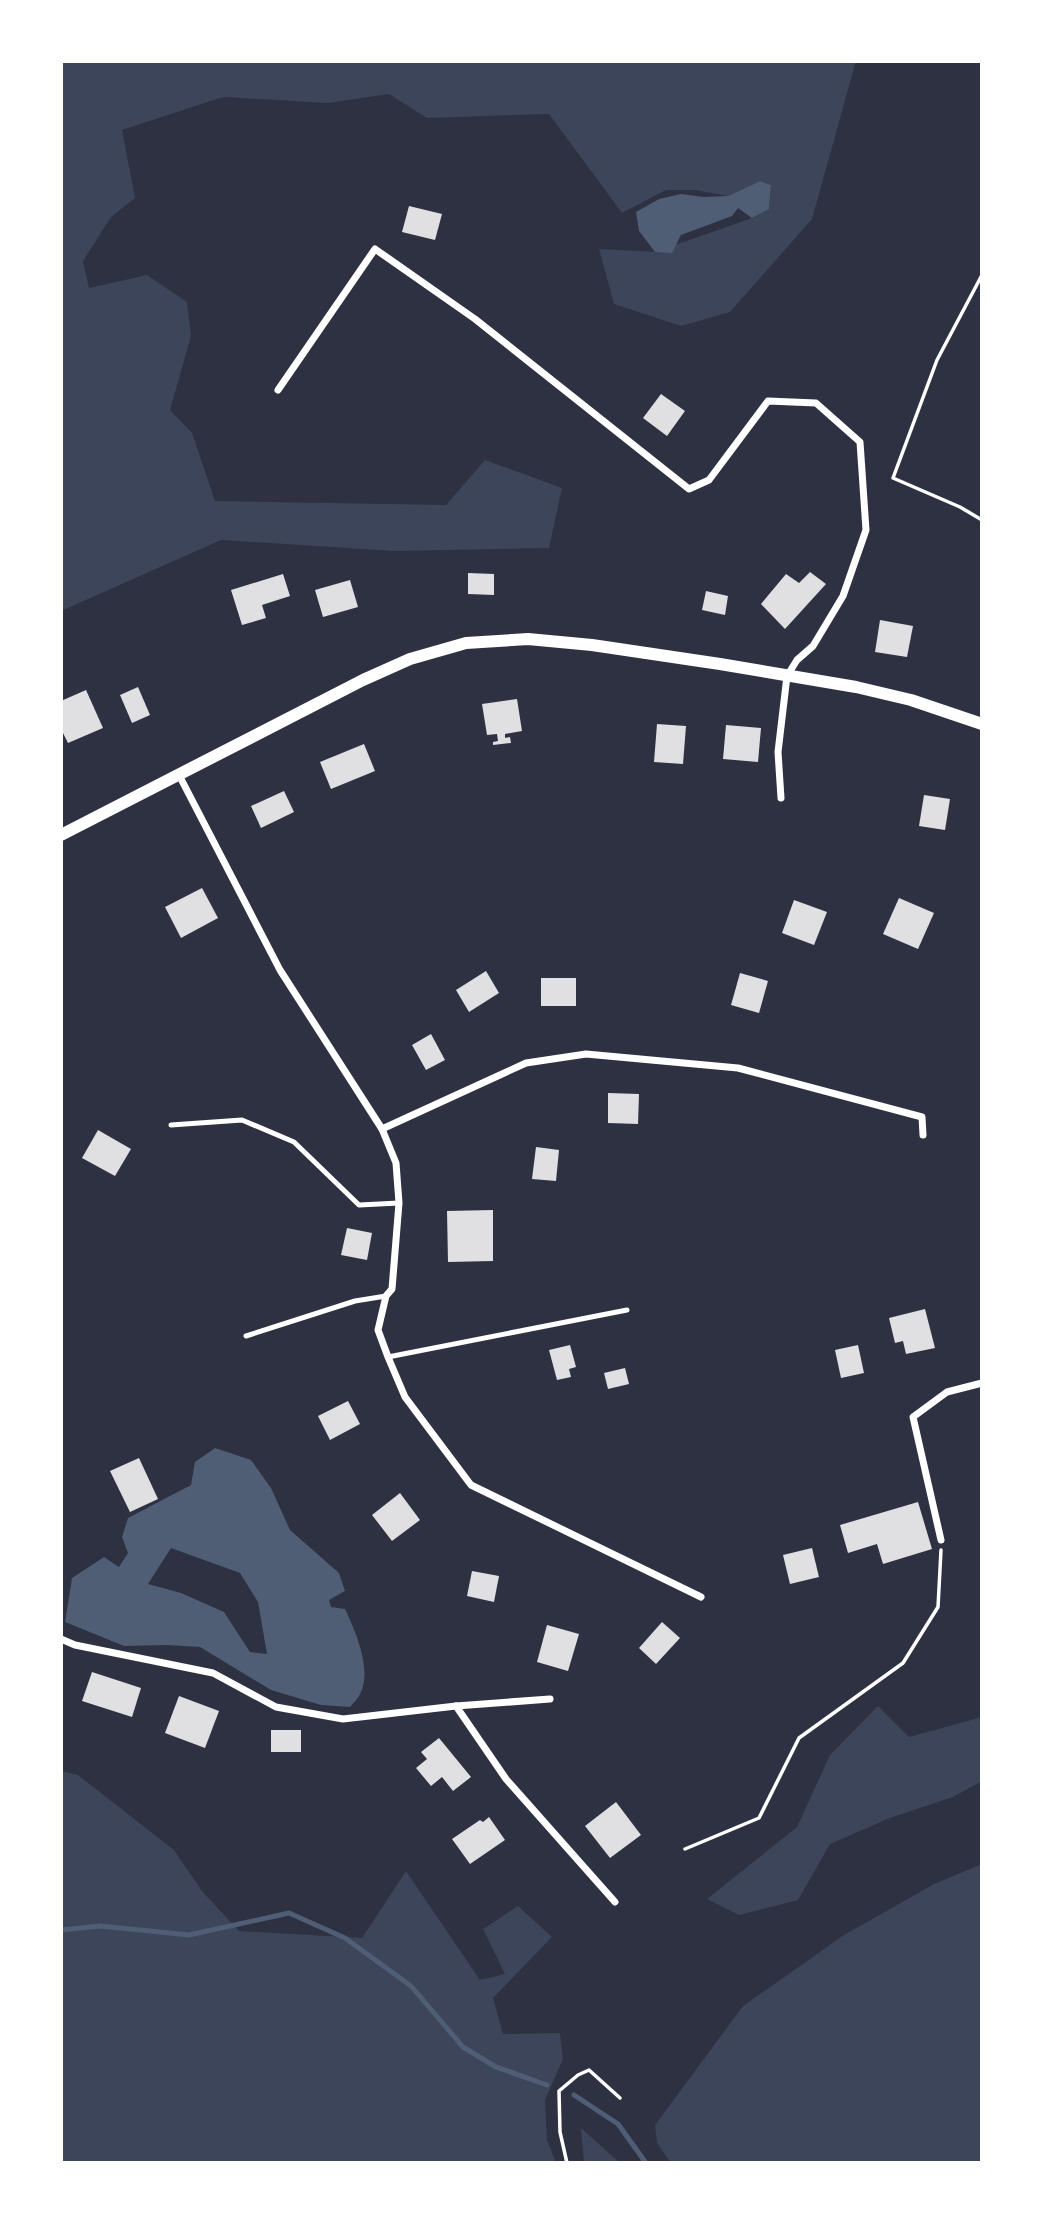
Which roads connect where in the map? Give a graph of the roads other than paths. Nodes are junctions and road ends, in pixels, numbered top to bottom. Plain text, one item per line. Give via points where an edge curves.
1 (278, 390) dead end
2 (787, 676) junction
3 (982, 724) edge
4 (179, 775) junction
5 (781, 798) dead end
6 (61, 835) edge
7 (171, 1125) dead end
8 (382, 1129) junction
9 (923, 1135) dead end
10 (399, 1203) junction
11 (386, 1296) junction
12 (627, 1310) dead end
13 (246, 1336) dead end
14 (388, 1357) junction
15 (982, 1383) edge
16 (942, 1540) road end
17 (701, 1597) dead end
18 (61, 1639) edge
19 (550, 1699) dead end
20 (456, 1706) junction
21 (615, 1902) dead end

1 - 2 street via 375,249 475,319 689,489 709,480 768,401 816,403 860,442 866,530 843,596 813,646
2 - 3 street via 911,701
2 - 4 street via 592,645 528,639 466,643 410,659 363,680
2 - 5 street via 778,752
4 - 6 street
4 - 8 street via 280,970
7 - 10 lane via 242,1120 294,1142 359,1205
8 - 9 street via 526,1063 586,1054 738,1068 922,1117
8 - 10 street via 396,1163
10 - 11 street via 392,1289
11 - 13 lane via 355,1301
11 - 14 street via 377,1330
12 - 14 lane
14 - 17 street via 405,1397 471,1485
15 - 16 street via 947,1392 914,1417
18 - 20 street via 213,1673 276,1707 343,1719
19 - 20 street
20 - 21 street via 506,1779

